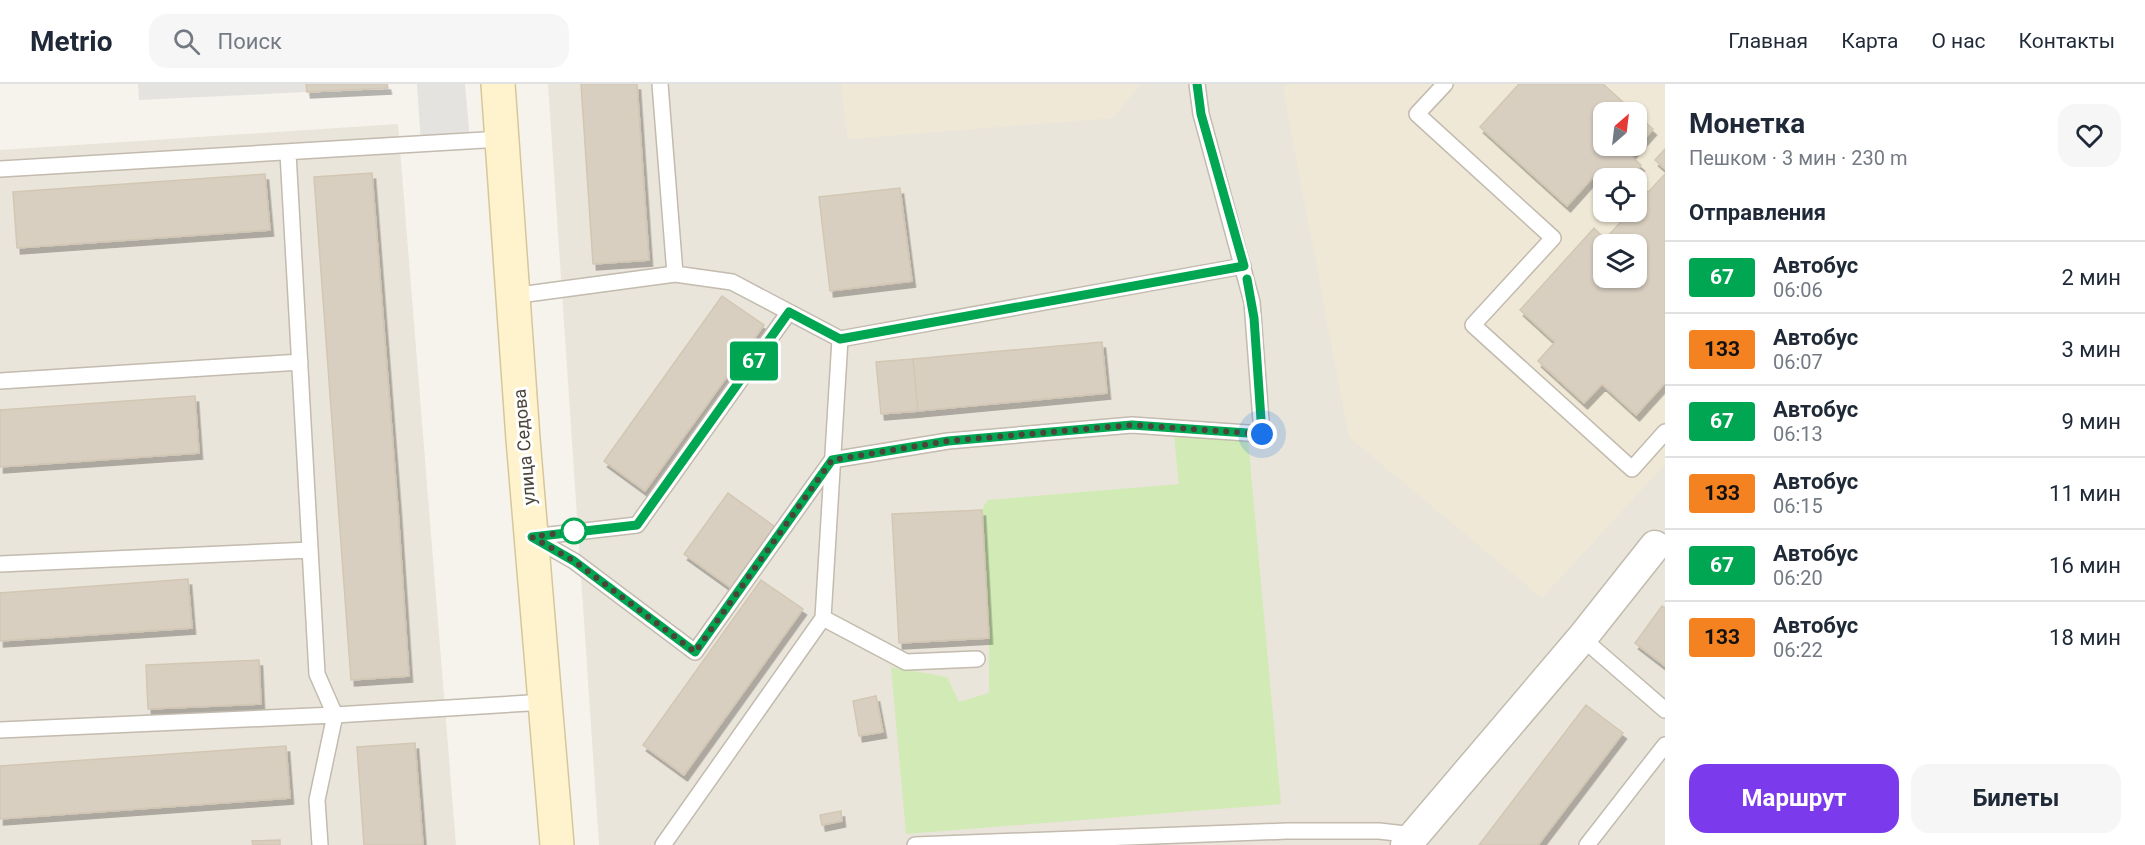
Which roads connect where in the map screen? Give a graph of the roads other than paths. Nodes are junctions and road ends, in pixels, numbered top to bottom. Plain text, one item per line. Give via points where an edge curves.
1 (498, 84) edge
2 (660, 84) edge
3 (1197, 84) edge
4 (1445, 84) edge
5 (501, 139) junction
6 (288, 153) junction
7 (0, 169) edge
8 (1244, 266) junction
9 (675, 274) junction
10 (512, 296) junction
11 (789, 312) junction
12 (840, 339) junction
13 (300, 362) junction
14 (0, 381) edge
15 (1665, 432) edge
16 (832, 460) junction
17 (532, 537) junction
18 (310, 550) junction
19 (1660, 550) edge
20 (0, 564) edge
21 (822, 618) junction
22 (1581, 638) junction
23 (977, 659) dead end
24 (546, 702) junction
25 (1665, 710) edge
26 (335, 715) junction
27 (0, 730) edge
28 (1665, 745) edge
29 (1288, 838) edge
30 (1410, 840) edge
31 (320, 845) edge
32 (557, 845) edge
33 (663, 845) edge
34 (915, 845) edge
35 (1587, 845) edge

1 - 5 main road, улица Седова
2 - 9 lane
3 - 8 lane via 1201,114
4 - 15 lane via 1417,114 1553,238 1473,325 1632,469
5 - 6 lane
5 - 10 main road, улица Седова
6 - 7 lane
6 - 13 lane
8 - 12 lane
8 - 16 lane via 1254,318 1262,434 1132,425 948,441
9 - 10 lane
9 - 11 lane via 732,282
10 - 17 main road, улица Седова
11 - 12 lane
11 - 17 lane via 637,525
12 - 16 lane
13 - 14 lane
13 - 18 lane
16 - 17 lane via 695,652 574,561
16 - 21 lane
17 - 24 main road, улица Седова
18 - 20 lane
18 - 26 lane via 317,674
19 - 22 street
21 - 23 lane via 906,662
21 - 33 lane
22 - 25 lane
22 - 30 street
24 - 26 lane
24 - 32 main road, улица Седова
26 - 27 lane
26 - 31 lane via 316,800
28 - 35 lane
29 - 30 lane via 1379,831
29 - 34 lane

